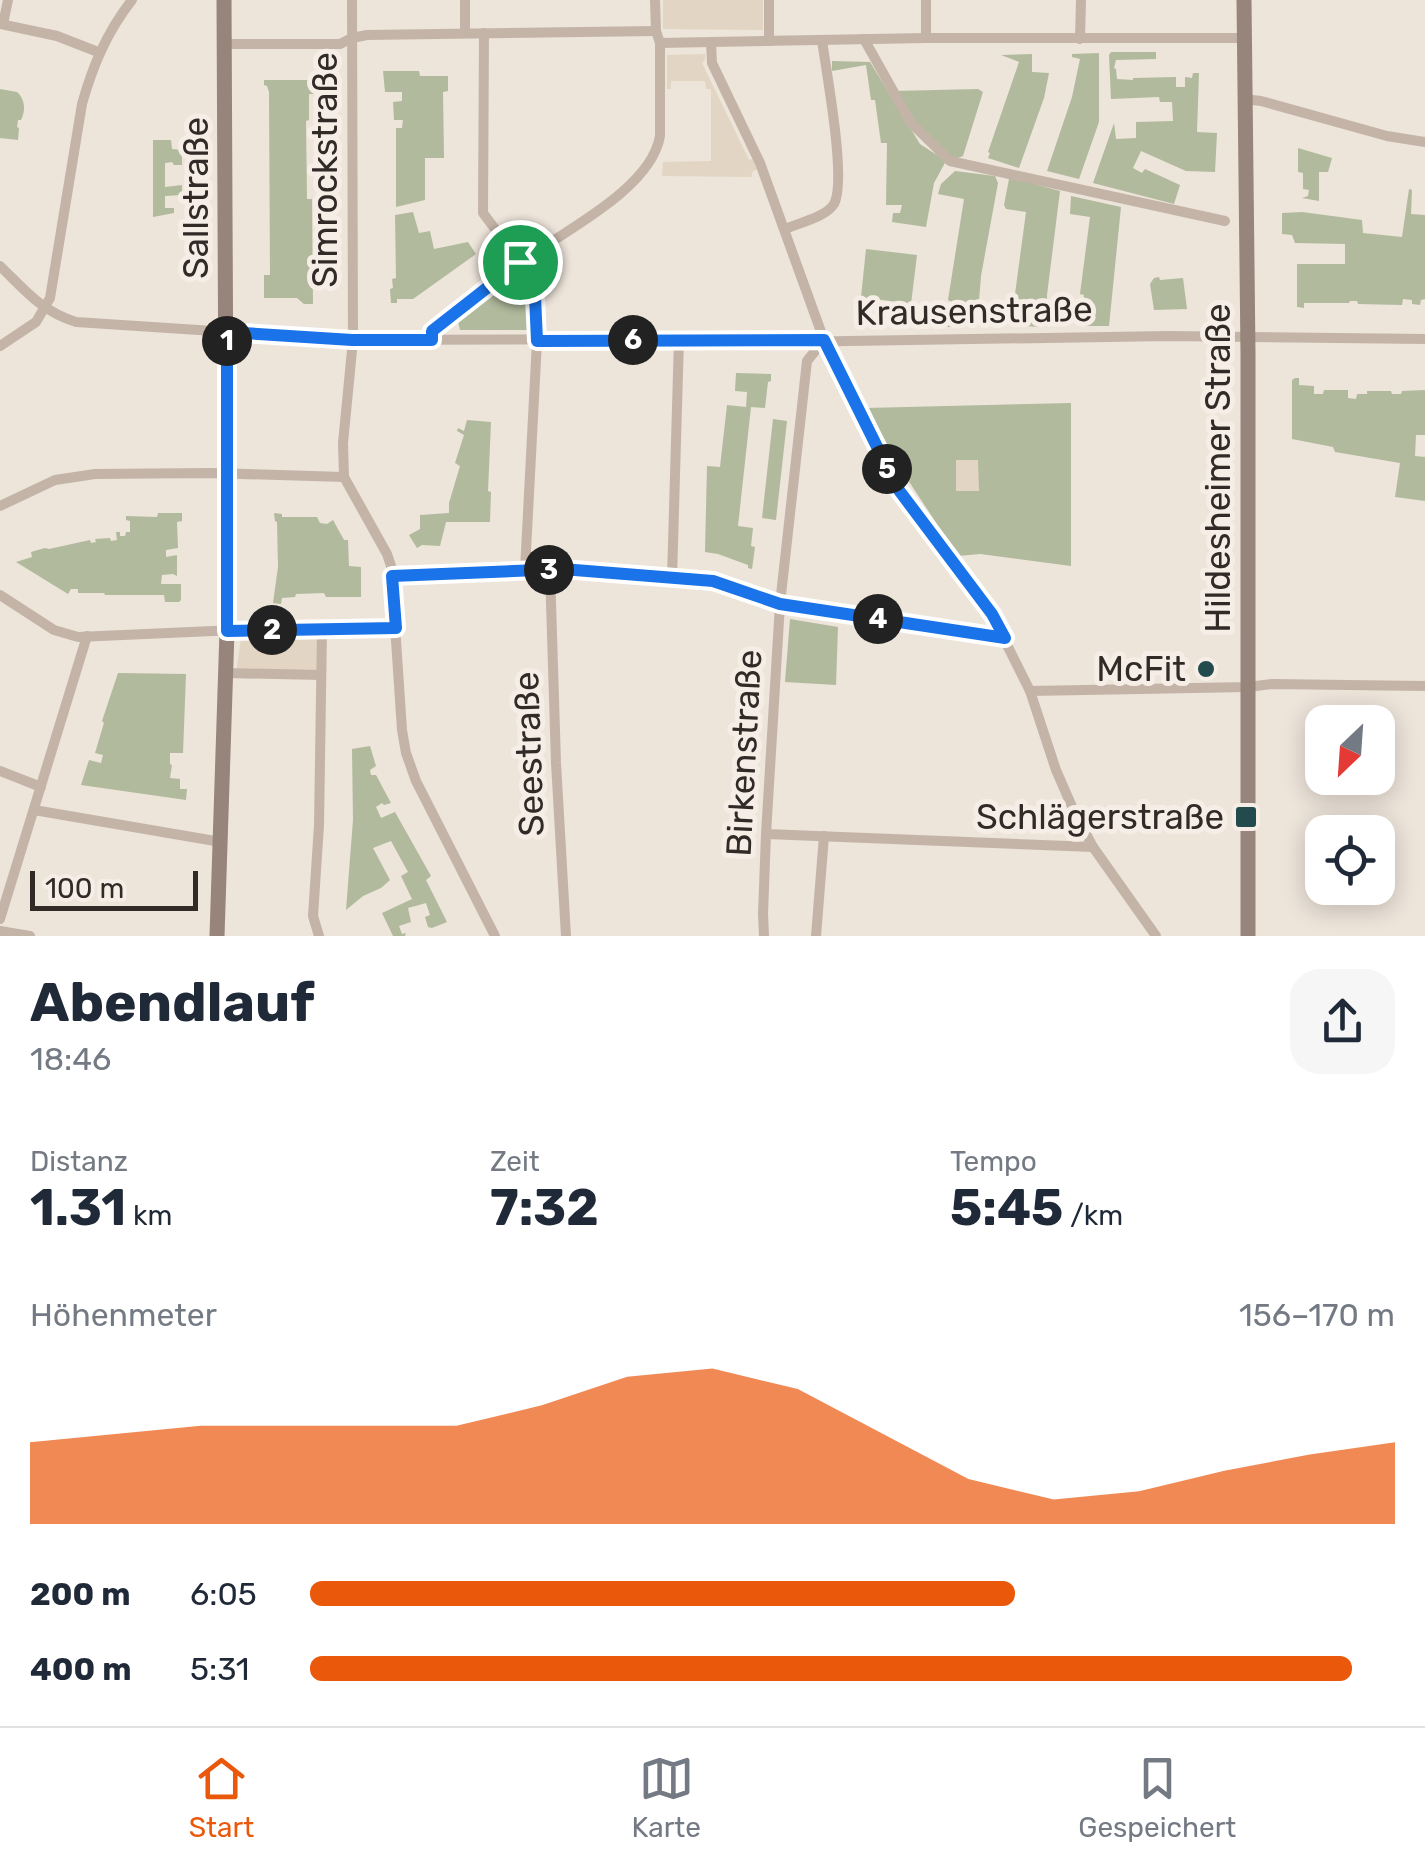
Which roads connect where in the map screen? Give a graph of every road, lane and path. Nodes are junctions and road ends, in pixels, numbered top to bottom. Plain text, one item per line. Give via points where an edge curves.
1 (8, 0) edge
2 (132, 0) edge
3 (224, 0) edge
4 (352, 0) edge
5 (465, 0) edge
6 (656, 0) edge
7 (769, 0) edge
8 (926, 0) edge
9 (1080, 0) edge
10 (1244, 0) edge
11 (1, 24) edge
12 (465, 33) junction
13 (484, 33) junction
14 (658, 36) junction
15 (352, 38) junction
16 (926, 38) junction
17 (1244, 38) junction
18 (864, 39) junction
19 (1080, 39) junction
20 (822, 40) junction
21 (769, 41) junction
22 (711, 42) junction
23 (226, 44) junction
24 (98, 52) junction
25 (1244, 99) junction
26 (1425, 142) edge
27 (1225, 221) dead end
28 (786, 229) junction
29 (520, 262) junction
30 (0, 266) edge
31 (45, 309) junction
32 (227, 332) junction
33 (1247, 337) junction
34 (678, 339) junction
35 (1425, 339) edge
36 (352, 340) junction
37 (432, 340) junction
38 (824, 340) junction
39 (537, 341) junction
40 (0, 346) edge
41 (226, 474) junction
42 (344, 477) junction
43 (0, 506) edge
44 (525, 570) junction
45 (550, 570) junction
46 (392, 576) junction
47 (672, 578) junction
48 (0, 594) edge
49 (780, 604) junction
50 (396, 628) junction
51 (322, 630) junction
52 (227, 631) junction
53 (87, 636) junction
54 (1005, 638) junction
55 (226, 673) junction
56 (321, 675) junction
57 (1425, 686) edge
58 (1248, 687) junction
59 (1030, 691) junction
60 (0, 770) edge
61 (41, 787) junction
62 (34, 810) junction
63 (766, 834) junction
64 (824, 836) junction
65 (220, 842) junction
66 (1094, 846) junction
67 (0, 919) edge
68 (0, 931) edge
69 (30, 936) edge
70 (217, 936) edge
71 (319, 936) edge
72 (495, 936) edge
73 (566, 936) edge
74 (764, 936) edge
75 (816, 936) edge
76 (1156, 936) edge
77 (1248, 936) edge

1 - 11 street
2 - 24 street
3 - 23 street, Sallstraße
4 - 15 street, Simrockstraße
5 - 12 street
6 - 14 street
7 - 21 street
8 - 16 street
9 - 19 street
10 - 17 street, Hildesheimer Straße
11 - 24 street
12 - 13 street
12 - 15 street
13 - 14 street
13 - 29 street via 483,213
14 - 22 street
14 - 29 street via 660,136 654,155 620,196
15 - 23 street via 340,44
15 - 36 street, Simrockstraße
16 - 18 street
16 - 19 street
17 - 19 street
17 - 25 street, Hildesheimer Straße
18 - 20 street
18 - 27 street via 911,123 950,160
20 - 21 street
20 - 28 street via 836,138 836,195 824,213
21 - 22 street
22 - 28 street via 712,62
23 - 32 street, Sallstraße
24 - 31 street via 82,104
25 - 26 street
25 - 33 street, Hildesheimer Straße
28 - 38 street
29 - 37 street via 432,331
29 - 39 street via 535,296
30 - 31 street
31 - 32 street, Krausenstraße via 76,322
31 - 40 street
32 - 36 street, Krausenstraße
32 - 41 street, Sallstraße
33 - 35 street, Krausenstraße
33 - 38 street, Krausenstraße
33 - 58 street, Hildesheimer Straße
34 - 38 street, Krausenstraße
34 - 39 street, Krausenstraße
34 - 47 street
36 - 37 street, Krausenstraße
36 - 42 street, Simrockstraße
37 - 39 street, Krausenstraße
38 - 49 street, Birkenstraße via 807,361
38 - 54 street via 898,489
39 - 44 street
41 - 42 street
41 - 43 street via 95,474 55,480
41 - 52 street, Sallstraße
42 - 46 street via 387,554
44 - 45 street
44 - 46 street
45 - 47 street
45 - 73 street, Seestraße
46 - 50 street
47 - 49 street via 713,581
48 - 53 street via 54,630
49 - 54 street
49 - 63 street, Birkenstraße
50 - 51 street
50 - 72 street via 410,767
51 - 52 street
51 - 56 street
52 - 53 street
52 - 55 street, Sallstraße
53 - 61 street
54 - 59 street
55 - 56 street
55 - 65 street, Sallstraße
56 - 71 street via 314,916
57 - 58 street
58 - 59 street
58 - 77 street, Hildesheimer Straße
59 - 66 street via 1056,770
60 - 61 street
61 - 62 street
62 - 65 street
62 - 67 street
63 - 64 street
63 - 74 street, Birkenstraße
64 - 66 street
64 - 75 street
65 - 70 street, Sallstraße
66 - 76 street
68 - 69 street

